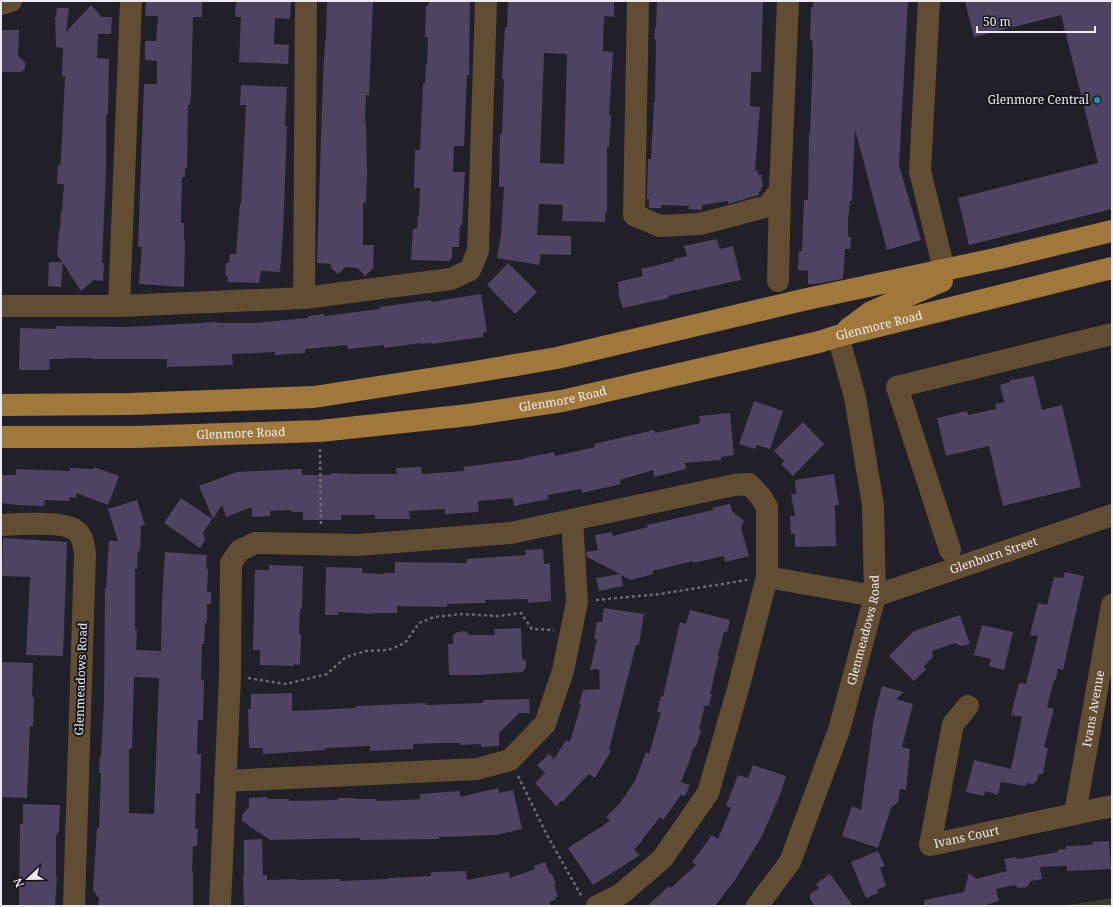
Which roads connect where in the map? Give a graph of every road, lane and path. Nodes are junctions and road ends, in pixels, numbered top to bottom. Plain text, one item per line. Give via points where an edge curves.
1 (11, 1) edge
2 (130, 1) edge
3 (306, 1) edge
4 (486, 1) edge
5 (638, 1) edge
6 (788, 1) edge
7 (929, 1) edge
8 (1, 4) edge
9 (780, 190) junction
10 (1112, 231) edge
11 (1000, 258) junction
12 (1112, 268) edge
13 (944, 270) junction
14 (778, 281) dead end
15 (304, 298) junction
16 (1, 306) edge
17 (119, 306) junction
18 (1112, 334) edge
19 (838, 336) junction
20 (1, 405) edge
21 (320, 431) junction
22 (1, 437) edge
23 (1112, 515) edge
24 (572, 520) junction
25 (1, 525) edge
26 (321, 545) junction
27 (950, 550) dead end
28 (767, 577) junction
29 (875, 596) junction
30 (577, 602) junction
31 (1112, 605) edge
32 (570, 632) junction
33 (230, 676) junction
34 (968, 706) dead end
35 (510, 760) junction
36 (225, 781) junction
37 (1112, 806) edge
38 (1075, 814) junction
39 (590, 903) edge
40 (74, 906) edge
41 (220, 906) edge
42 (757, 906) edge

1 - 8 street
2 - 17 street
3 - 15 street
4 - 15 street via 478,251 470,270 451,280
5 - 9 street via 634,215 660,226 700,224 768,206
6 - 9 street
7 - 13 street via 920,171
9 - 14 street
10 - 11 main road
11 - 13 main road
11 - 19 main road via 871,312
12 - 19 main road, Glenmore Road
13 - 20 main road via 557,358 314,397 130,404
15 - 17 street
16 - 17 street
18 - 27 street via 897,387
19 - 21 main road, Glenmore Road via 562,401 469,415
19 - 29 street, Glenmeadows Road via 855,397 873,505
21 - 22 main road, Glenmore Road via 135,437
21 - 26 path
23 - 29 street, Glenburn Street
24 - 26 street via 511,533 358,545
24 - 28 street via 734,485 749,484 761,496 767,507
24 - 30 street
25 - 40 street, Glenmeadows Road via 63,525 75,530 84,542
26 - 33 street via 255,543 240,551 235,557 231,563
28 - 29 street
28 - 30 path via 660,594
28 - 39 street via 708,793 662,859 621,894
29 - 42 street, Glenmeadows Road via 839,730 790,862
30 - 32 street
31 - 38 street, Ivans Avenue
32 - 33 path via 532,629 521,613 498,616 434,616 419,623 405,643 388,650 366,651 346,657 327,674 286,684
32 - 35 street via 563,671 545,724
33 - 36 street
34 - 38 street, Ivans Court via 953,724 930,845
35 - 36 street via 477,769
35 - 39 path via 547,835
36 - 41 street
37 - 38 street

